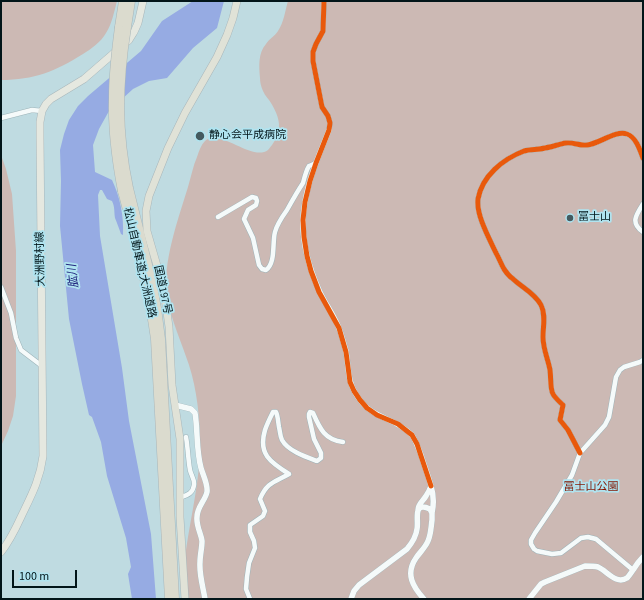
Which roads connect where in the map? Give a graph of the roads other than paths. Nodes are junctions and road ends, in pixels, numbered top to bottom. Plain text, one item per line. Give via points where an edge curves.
1 (123, 1) edge
2 (131, 1) edge
3 (143, 1) edge
4 (237, 1) edge
5 (324, 1) edge
6 (123, 27) junction
7 (42, 111) junction
8 (1, 118) edge
9 (330, 130) joint
10 (643, 158) edge
11 (316, 163) junction
12 (125, 189) junction
13 (643, 204) edge
14 (218, 217) dead end
15 (643, 232) edge
16 (1, 287) edge
17 (643, 360) edge
18 (42, 366) junction
19 (175, 405) junction
20 (186, 437) dead end
21 (343, 442) dead end
22 (580, 453) junction
23 (431, 486) junction
24 (181, 496) junction
25 (418, 510) junction
26 (432, 513) junction
27 (1, 552) edge
28 (643, 558) edge
29 (633, 570) junction
30 (169, 599) edge
31 (175, 599) edge
32 (185, 599) edge
33 (205, 599) edge
34 (250, 599) edge
35 (351, 599) edge
36 (424, 599) edge
37 (529, 599) edge

1 - 6 highway, 松山自動車道;大洲道路
2 - 6 highway, 松山自動車道;大洲道路
3 - 7 main road via 138,24 129,40 84,79 51,99
4 - 19 highway, 国道197号 via 227,35 217,57 185,112 168,148 149,196 146,211 147,231 158,269 169,327
5 - 9 street via 323,31 313,52 313,61 322,107 328,116
6 - 12 highway, 松山自動車道;大洲道路, bridge via 113,79 113,115 115,154
7 - 8 street via 32,110
7 - 18 main road, 大洲野村線
9 - 11 street
10 - 22 street via 632,138 622,133 593,144 567,143 531,150 506,160 496,168 487,178 478,199 482,221 502,266 512,279 537,299 541,306 544,320 544,351 550,370 552,394 563,405 560,420
11 - 14 street via 310,166 303,183 277,225 272,261 266,270 259,265 253,238 244,219 248,210 256,205 256,198 252,197
11 - 23 street via 304,202 304,237 311,271 339,328 346,352 350,382 367,408 398,424 412,435
12 - 30 highway, 松山自動車道;大洲道路 via 146,283 155,338
12 - 31 highway, 松山自動車道;大洲道路 via 152,281 161,339
13 - 15 street via 635,219 638,229
16 - 18 street via 21,350
17 - 22 street via 620,370 616,377 609,417
18 - 27 main road, 大洲野村線 via 41,468 33,492 8,544
19 - 24 highway, 国道197号 via 180,439
19 - 33 street via 191,409 195,413 199,459 207,485 205,498 196,518 202,538 200,568
20 - 24 street via 194,486 188,495
21 - 34 street via 330,439 310,412 314,439 321,458 317,461 304,456 282,440 277,414 273,412 263,440 264,451 269,459 290,474 269,484 260,499 265,511 263,516 250,525 254,541 246,589
22 - 29 street via 572,475 535,533 531,544 537,551 561,553 580,538 588,537 596,540
23 - 25 street
23 - 26 street
24 - 32 highway, 国道197号
25 - 26 street via 425,507
25 - 35 street via 418,528 412,543 359,585
26 - 36 street via 430,535 424,549 415,559 410,573 414,588
28 - 29 street
29 - 37 street via 628,577 620,580 599,568 585,566 541,584

